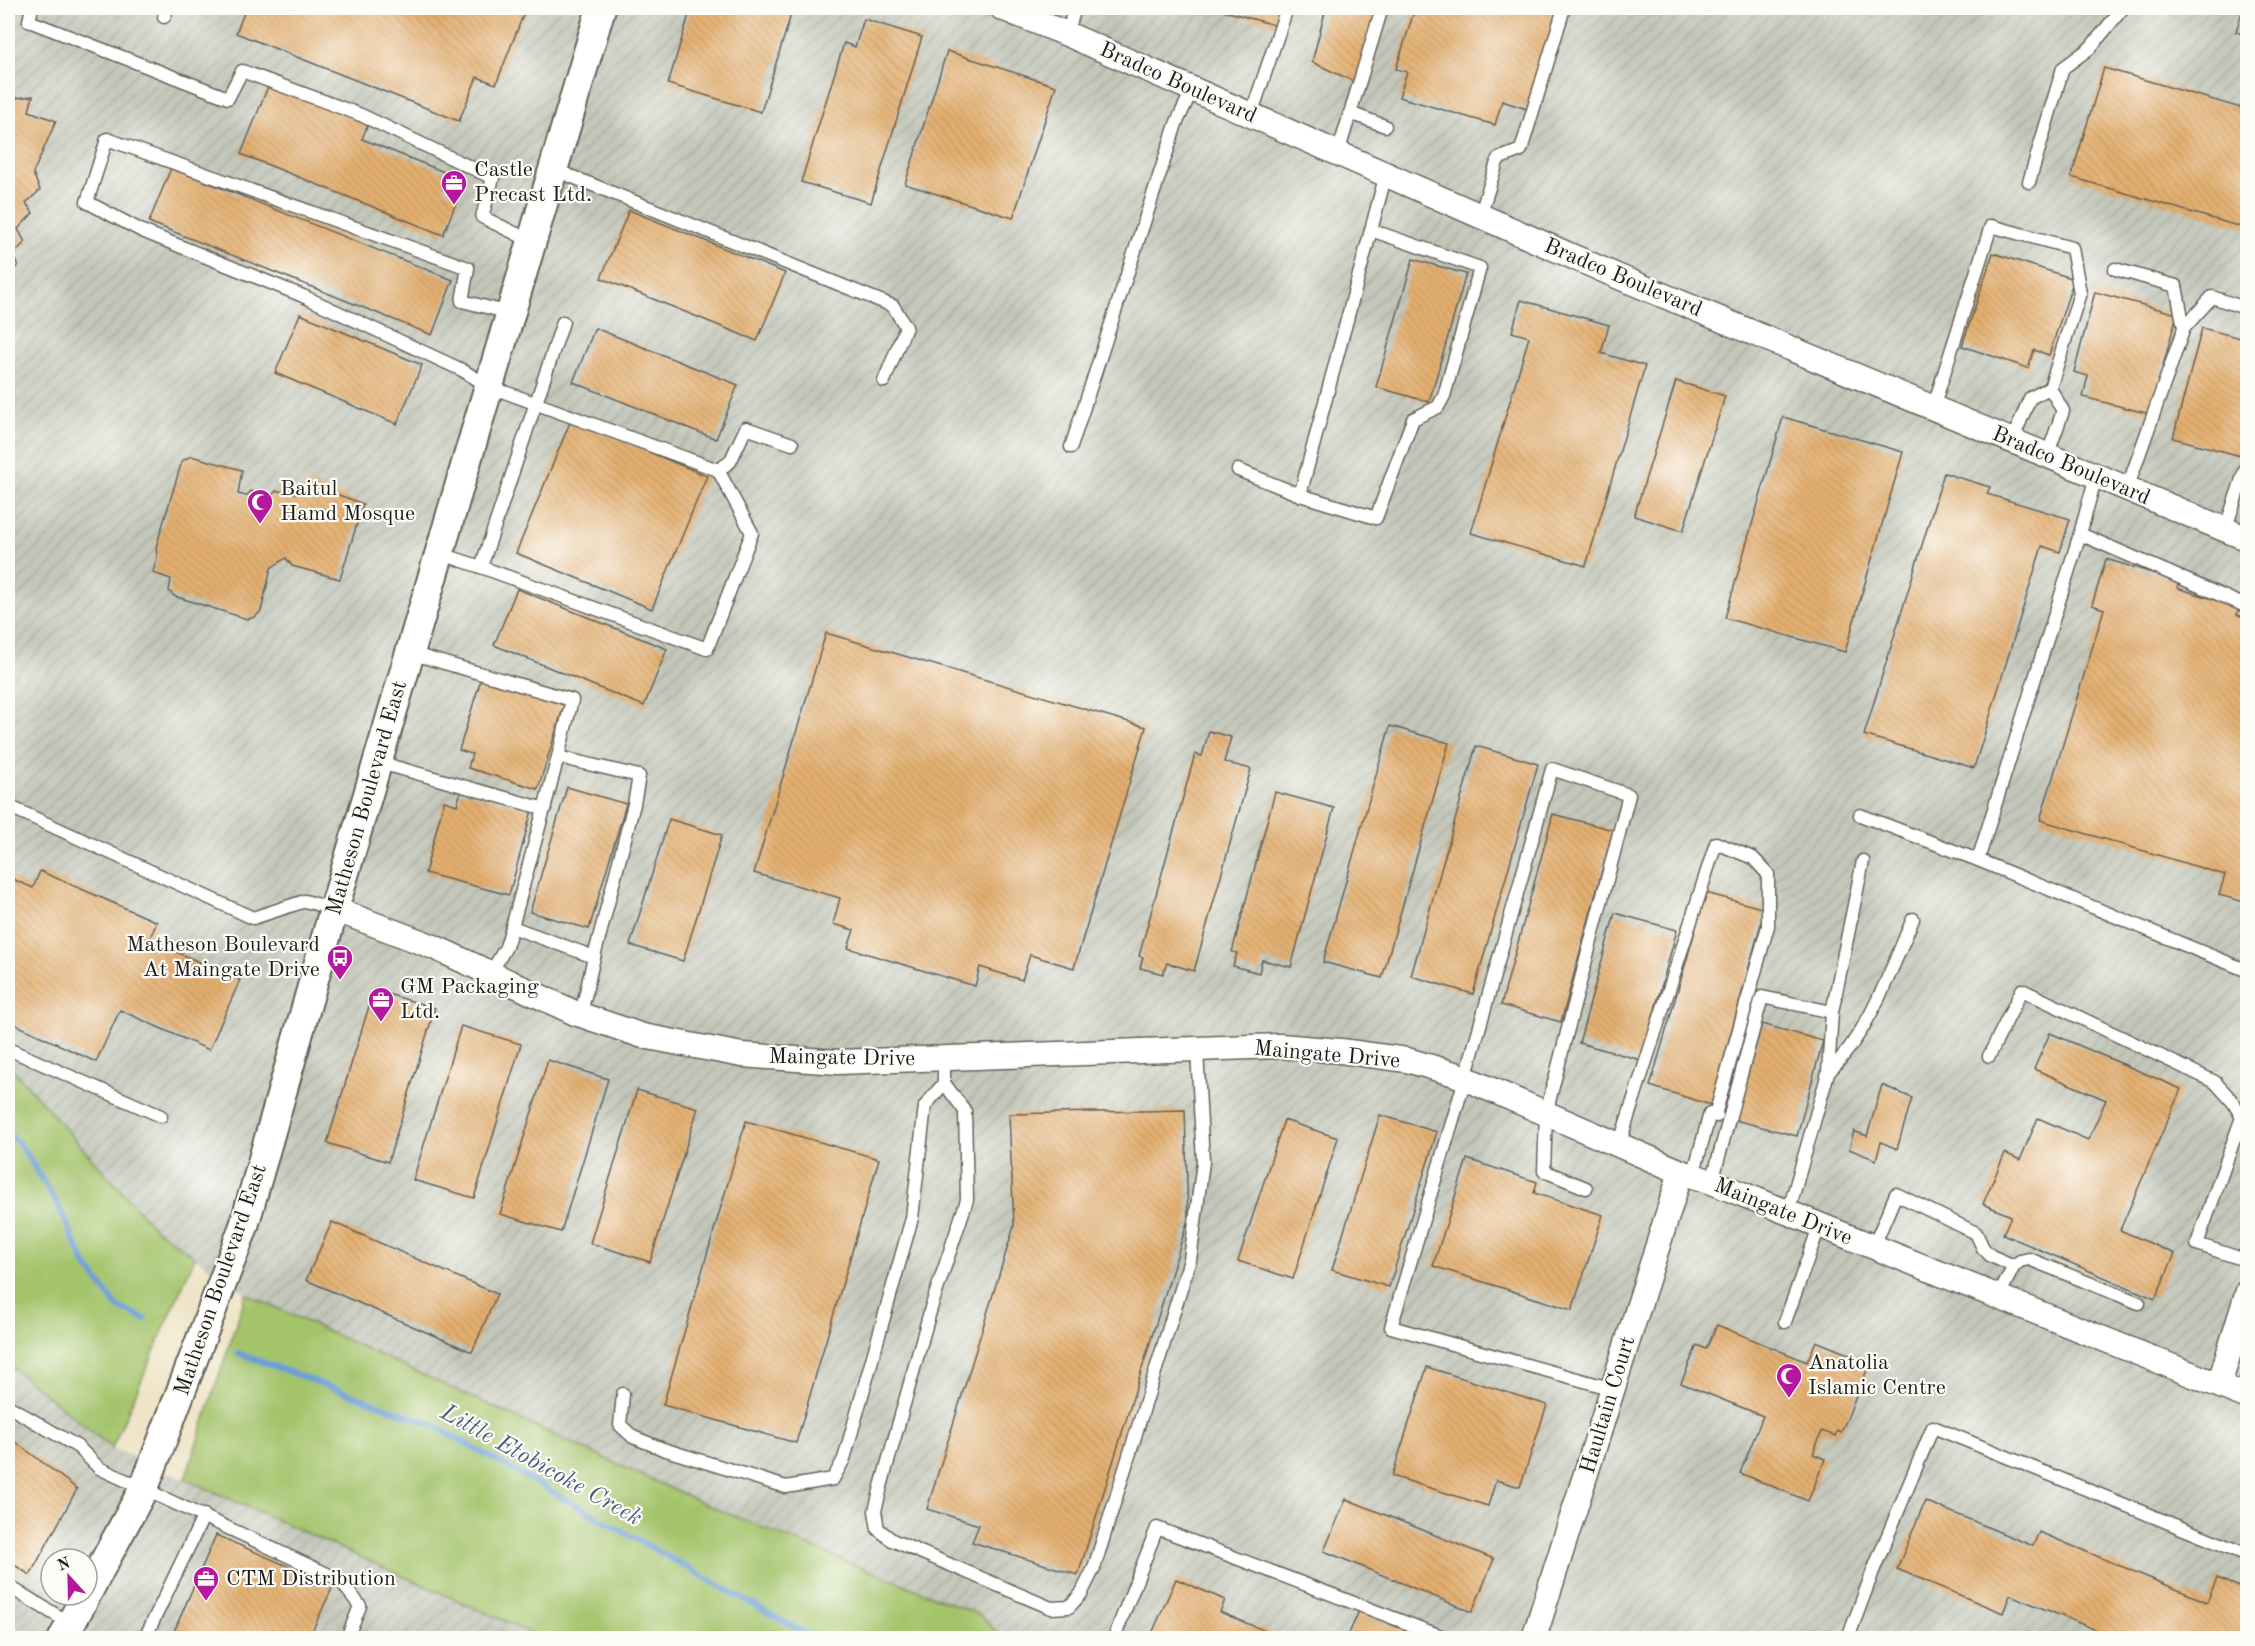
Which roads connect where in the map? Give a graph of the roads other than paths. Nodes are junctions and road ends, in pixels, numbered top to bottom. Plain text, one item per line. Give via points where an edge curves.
1 (32, 8) edge
2 (601, 8) edge
3 (1002, 8) edge
4 (1075, 8) edge
5 (1287, 8) edge
6 (1382, 8) edge
7 (1564, 8) edge
8 (2124, 8) edge
9 (1067, 34) junction
10 (1192, 90) junction
11 (1350, 113) junction
12 (1251, 115) junction
13 (1385, 126) dead end
14 (1338, 153) junction
15 (553, 169) junction
16 (1386, 174) junction
17 (2030, 182) dead end
18 (1480, 216) junction
19 (1371, 230) junction
20 (533, 242) junction
21 (2115, 269) dead end
22 (2247, 309) edge
23 (510, 313) junction
24 (563, 322) dead end
25 (2184, 328) junction
26 (884, 381) dead end
27 (489, 386) junction
28 (2050, 388) junction
29 (535, 403) junction
30 (1934, 408) junction
31 (2012, 441) junction
32 (792, 444) dead end
33 (1071, 447) dead end
34 (2047, 456) junction
35 (2247, 461) edge
36 (1238, 470) dead end
37 (718, 471) junction
38 (2096, 476) junction
39 (2127, 489) junction
40 (1300, 495) junction
41 (2225, 530) junction
42 (2080, 534) junction
43 (2247, 539) edge
44 (439, 553) junction
45 (481, 567) junction
46 (2247, 607) edge
47 (410, 653) junction
48 (558, 757) junction
49 (377, 762) junction
50 (8, 806) edge
51 (545, 809) junction
52 (1860, 815) dead end
53 (1978, 860) junction
54 (1863, 861) dead end
55 (334, 909) junction
56 (1913, 919) dead end
57 (512, 927) junction
58 (594, 957) junction
59 (2247, 971) edge
60 (490, 974) junction
61 (1832, 1012) junction
62 (581, 1014) junction
63 (8, 1049) edge
64 (1197, 1050) junction
65 (1989, 1056) dead end
66 (944, 1058) junction
67 (1828, 1073) junction
68 (1465, 1079) junction
69 (944, 1083) junction
70 (1546, 1113) junction
71 (161, 1116) dead end
72 (1715, 1116) junction
73 (2245, 1118) edge
74 (1729, 1121) junction
75 (1619, 1145) junction
76 (1695, 1177) junction
77 (1586, 1188) dead end
78 (1788, 1213) junction
79 (1819, 1227) junction
80 (1874, 1248) junction
81 (2247, 1261) edge
82 (2014, 1266) junction
83 (2247, 1291) edge
84 (1998, 1298) junction
85 (2139, 1303) dead end
86 (1785, 1322) dead end
87 (2219, 1385) junction
88 (1613, 1389) junction
89 (623, 1394) dead end
90 (2247, 1397) edge
91 (8, 1406) edge
92 (144, 1488) junction
93 (204, 1515) junction
94 (2247, 1555) edge
95 (8, 1586) edge
96 (68, 1631) edge
97 (146, 1638) edge
98 (347, 1638) edge
99 (1114, 1638) edge
100 (1446, 1638) edge
101 (1534, 1638) edge
102 (1848, 1638) edge

1 - 20 lane via 29,21 228,98 242,71 361,115 493,178 482,217
2 - 15 street, Matheson Boulevard East
3 - 9 street, Bradco Boulevard
4 - 9 lane
5 - 12 lane
6 - 11 lane
7 - 18 lane via 1521,150 1498,159
8 - 17 lane via 2090,48 2063,68
9 - 10 street, Bradco Boulevard
10 - 12 street, Bradco Boulevard
10 - 33 lane via 1176,124
11 - 13 lane
11 - 14 lane
12 - 14 street, Bradco Boulevard
14 - 16 street, Bradco Boulevard
15 - 20 street, Matheson Boulevard East
15 - 26 lane via 892,306 906,327
16 - 18 street, Bradco Boulevard
16 - 19 lane
18 - 30 street, Bradco Boulevard
19 - 40 lane
19 - 40 lane via 1480,268 1444,396 1438,407 1413,419 1376,518
20 - 23 street, Matheson Boulevard East
21 - 25 lane via 2176,286
22 - 25 lane via 2212,297
23 - 27 street, Matheson Boulevard East
23 - 27 lane via 462,301 468,268 107,139 87,202 142,231 303,296
24 - 29 lane
25 - 39 lane
27 - 29 lane
27 - 44 street, Matheson Boulevard East
28 - 30 lane via 2080,293 2072,248 1991,226
28 - 31 lane via 2030,398
28 - 34 lane via 2064,411
29 - 37 lane
29 - 45 lane
30 - 31 street, Bradco Boulevard
31 - 34 street, Bradco Boulevard
32 - 37 lane via 746,428 730,462
34 - 38 street, Bradco Boulevard
35 - 41 lane
36 - 40 lane
37 - 45 lane via 752,533 707,649
38 - 39 street, Bradco Boulevard
38 - 42 lane
39 - 41 street, Bradco Boulevard
41 - 43 street, Bradco Boulevard
42 - 46 lane
42 - 53 lane
44 - 45 lane
44 - 47 street, Matheson Boulevard East
47 - 48 lane via 573,700
47 - 49 street, Matheson Boulevard East
48 - 51 lane
48 - 58 lane via 639,776
49 - 51 lane
49 - 55 street, Matheson Boulevard East
50 - 55 lane via 253,918 305,901
51 - 57 lane
52 - 53 lane
53 - 59 lane
54 - 61 lane
55 - 60 street, Maingate Drive via 434,947
55 - 92 street, Matheson Boulevard East via 244,1226
56 - 67 lane via 1875,1006 1846,1055
57 - 58 lane
57 - 60 lane via 506,947
58 - 62 lane
60 - 62 street, Maingate Drive
61 - 67 lane
61 - 74 lane via 1762,997
62 - 66 street, Maingate Drive via 643,1036 742,1055 838,1062
63 - 71 lane
64 - 66 street, Maingate Drive
64 - 68 street, Maingate Drive via 1280,1046 1341,1051 1407,1060
64 - 69 lane via 1203,1162 1190,1260 1094,1568 1081,1594 1069,1607 1051,1608 892,1540 878,1529 875,1511 882,1483 967,1200 965,1111
65 - 73 lane via 2022,990 2215,1082
66 - 69 lane
67 - 78 lane
68 - 70 street, Maingate Drive
68 - 70 lane via 1552,769 1629,795
68 - 88 lane via 1391,1328
69 - 89 lane via 924,1106 912,1218 844,1459 833,1479 786,1487 633,1437 620,1425
70 - 75 street, Maingate Drive
70 - 77 lane via 1544,1171
72 - 74 lane
72 - 75 lane via 1768,927 1768,874 1753,858 1716,843
72 - 76 lane via 1710,1113
73 - 81 lane via 2197,1244
74 - 76 lane
75 - 76 street, Maingate Drive
76 - 78 street, Maingate Drive
76 - 88 street, Haultain Court
78 - 79 street, Maingate Drive
79 - 80 street, Maingate Drive
79 - 86 lane
80 - 82 lane via 1896,1194 1976,1233 1991,1256
80 - 84 street, Maingate Drive
82 - 84 lane
82 - 85 lane via 2029,1259
83 - 87 street
84 - 87 street, Maingate Drive
87 - 90 street, Maingate Drive
88 - 101 street, Haultain Court
91 - 92 lane via 78,1447 99,1468
92 - 93 lane
92 - 96 street, Matheson Boulevard East
93 - 97 lane
93 - 98 lane via 340,1580 360,1606
94 - 102 lane via 1934,1427
95 - 96 lane
99 - 100 lane via 1157,1528

